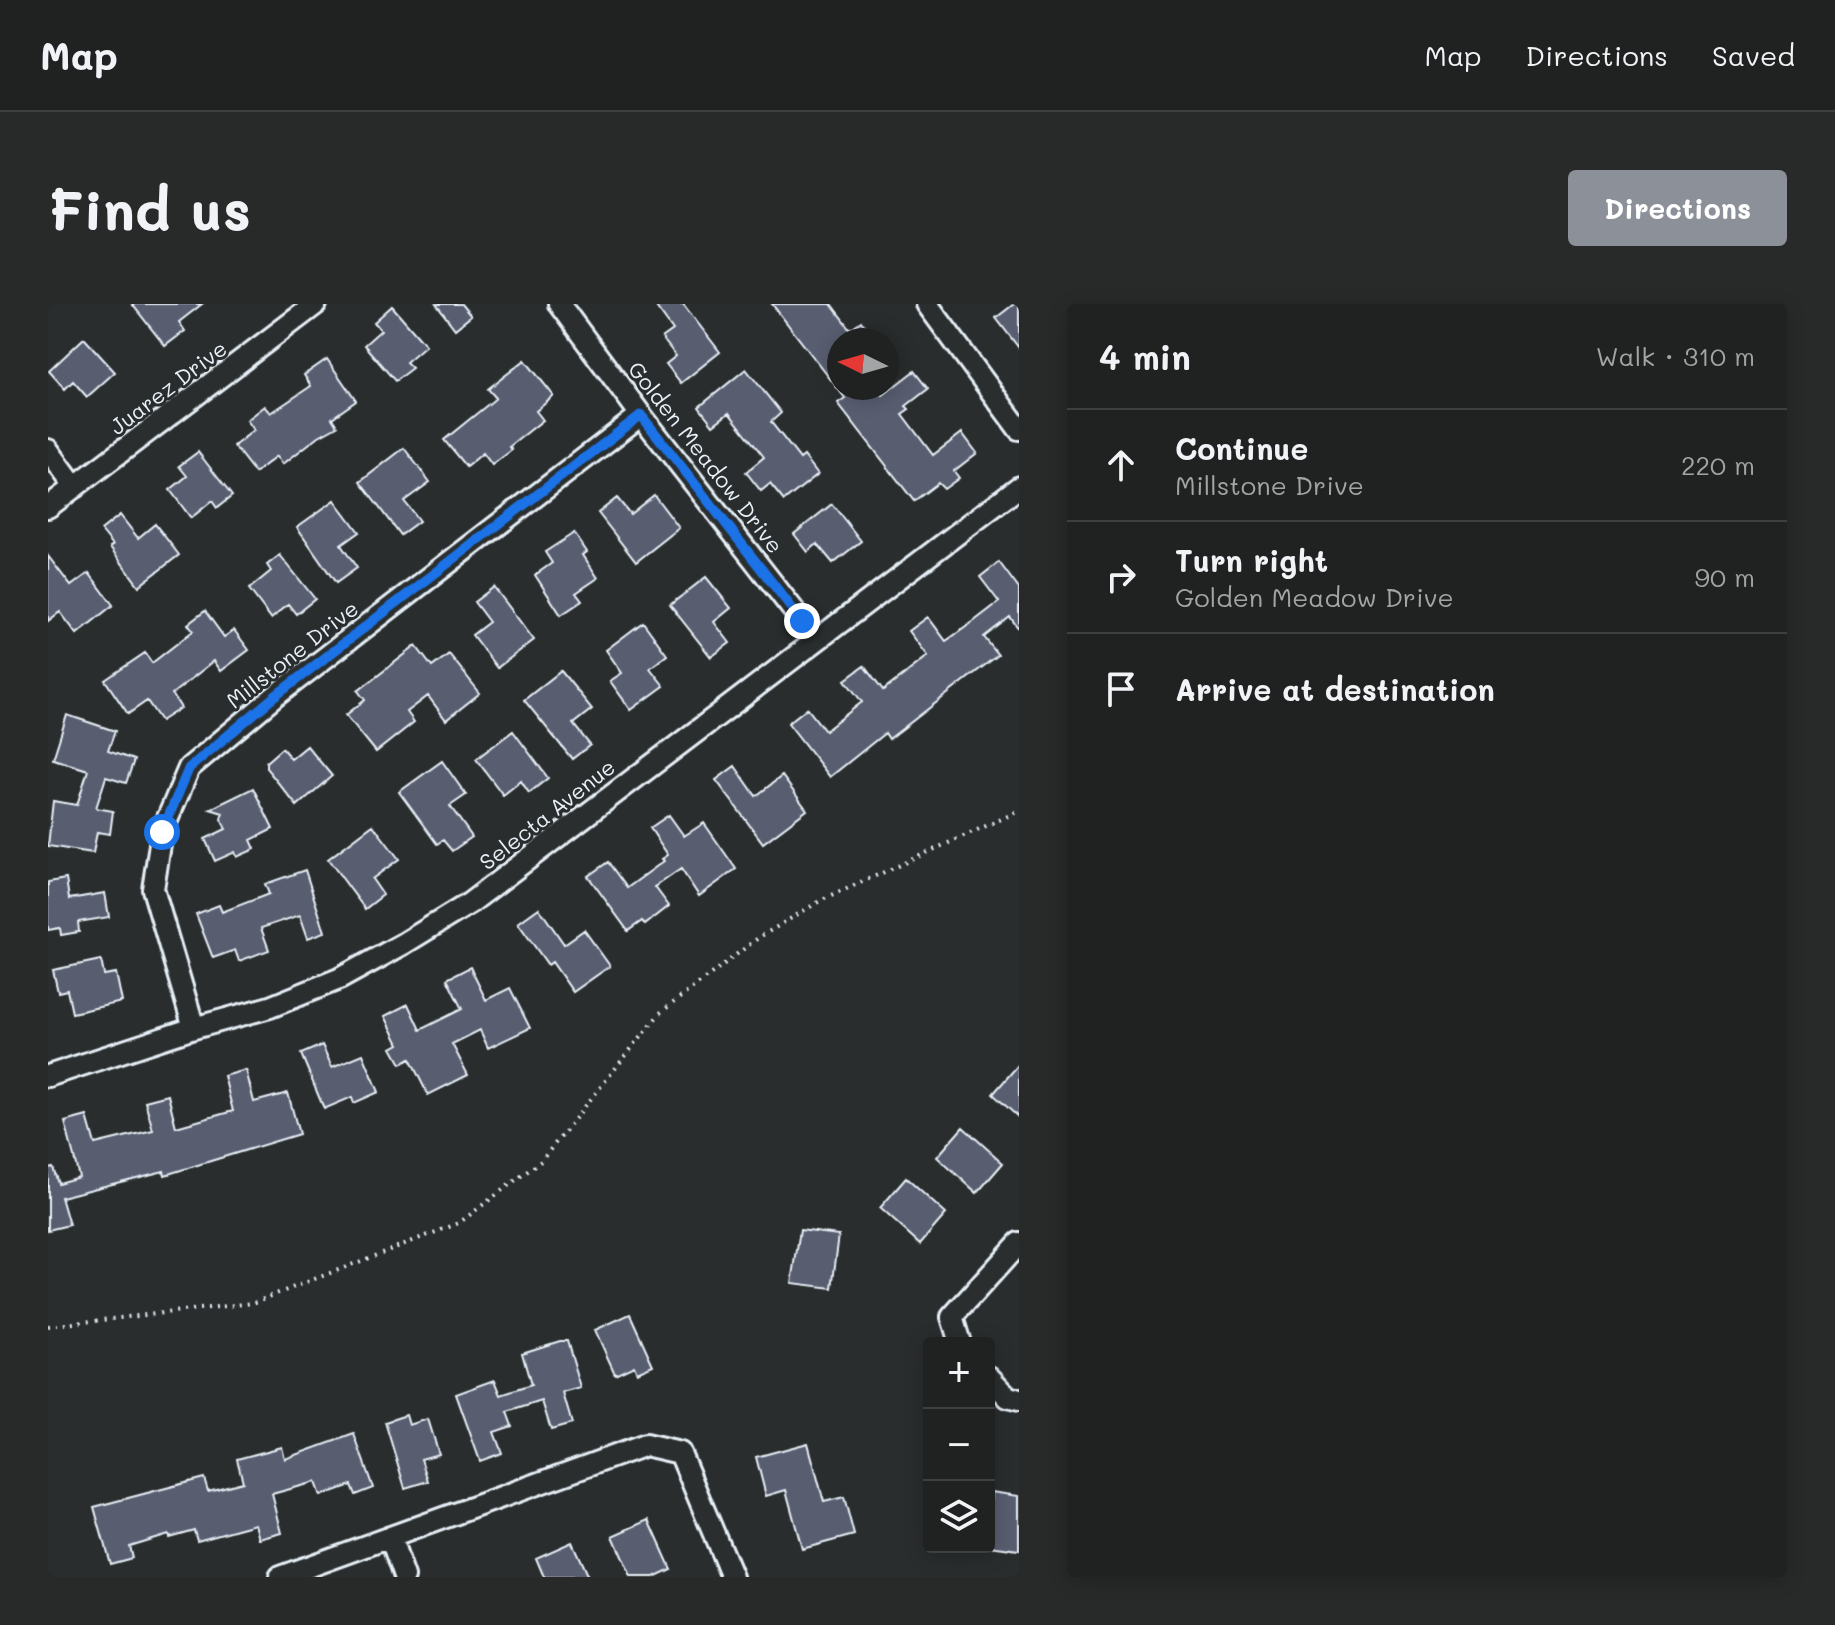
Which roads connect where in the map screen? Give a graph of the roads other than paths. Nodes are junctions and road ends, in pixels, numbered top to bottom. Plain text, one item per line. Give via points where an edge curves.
1 (316, 304) edge
2 (559, 304) edge
3 (927, 304) edge
4 (641, 415) junction
5 (1019, 429) edge
6 (48, 450) edge
7 (75, 487) junction
8 (1019, 487) edge
9 (48, 507) edge
10 (816, 639) junction
11 (194, 1028) junction
12 (48, 1076) edge
13 (1019, 1243) edge
14 (958, 1337) edge
15 (995, 1383) edge
16 (1019, 1400) edge
17 (390, 1537) junction
18 (280, 1577) edge
19 (404, 1577) edge
20 (732, 1577) edge

1 - 7 street, Juarez Drive
2 - 4 street, Golden Meadow Drive
3 - 5 street
4 - 10 street, Golden Meadow Drive
4 - 11 street, Millstone Drive via 189,768 162,832 153,889
6 - 7 street
7 - 9 street, Juarez Drive
8 - 10 street, Selecta Avenue
10 - 11 street, Selecta Avenue via 457,911 339,979 270,1007
11 - 12 street, Selecta Avenue
13 - 14 street via 952,1317
15 - 16 street
17 - 18 street
17 - 19 street
17 - 20 street via 645,1445 680,1453

